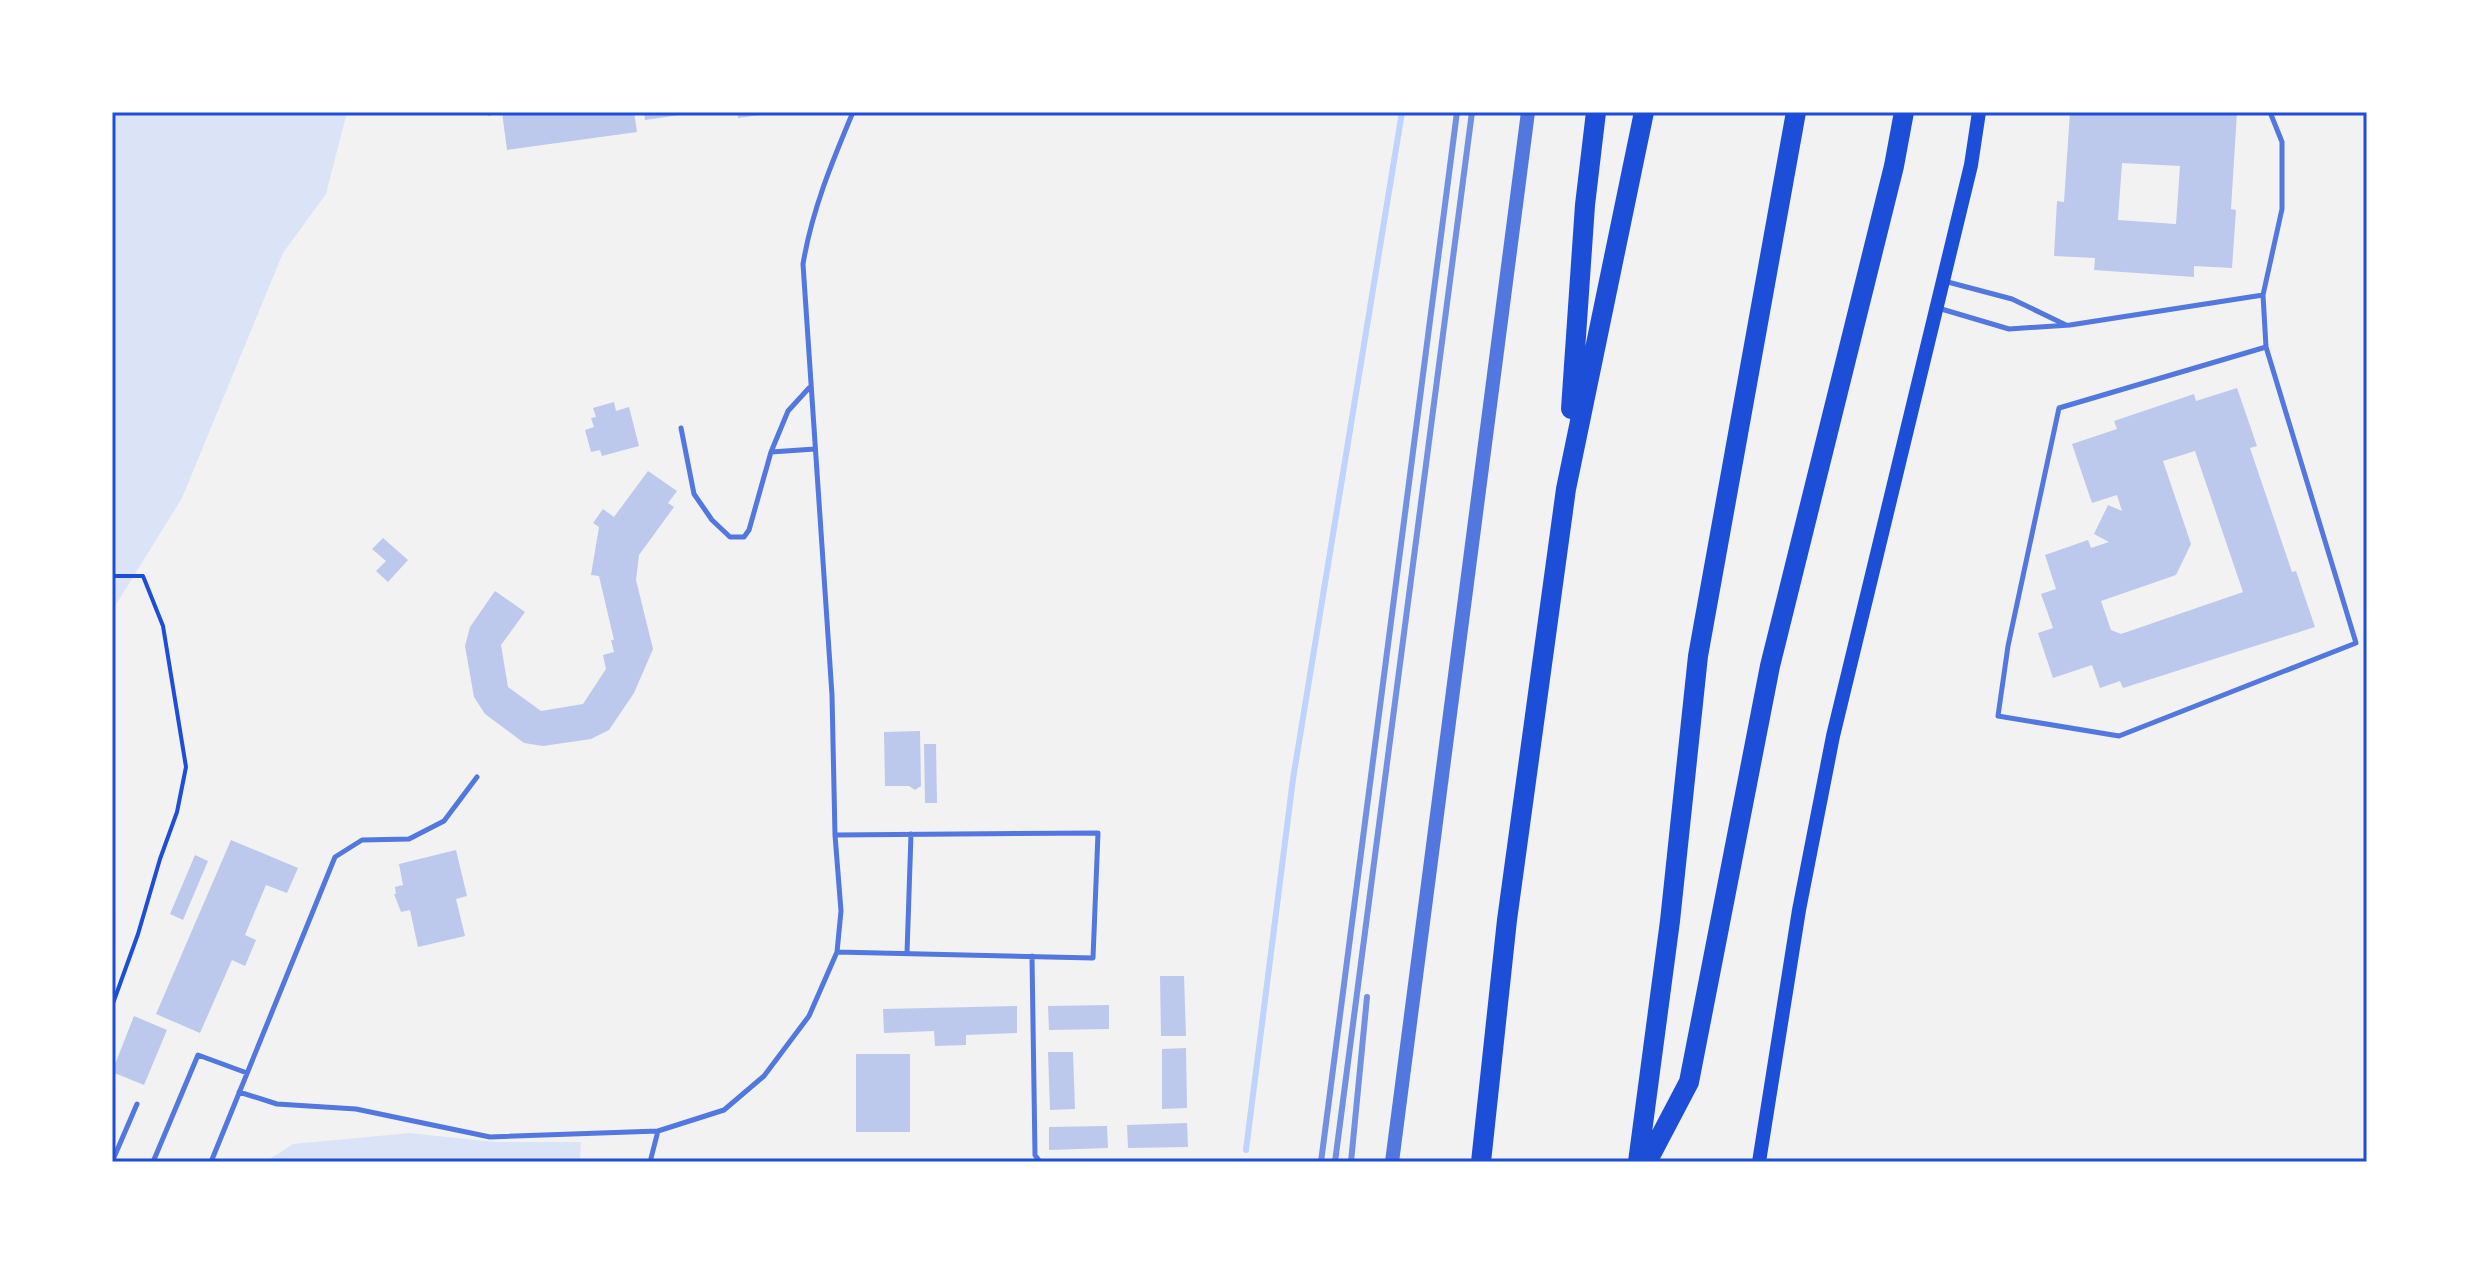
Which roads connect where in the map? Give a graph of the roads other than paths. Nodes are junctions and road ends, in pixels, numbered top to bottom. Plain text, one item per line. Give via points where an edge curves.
1 (853, 112) edge
2 (1528, 112) edge
3 (1596, 112) edge
4 (1644, 112) edge
5 (1796, 112) edge
6 (1904, 112) edge
7 (1979, 112) edge
8 (2270, 112) edge
9 (1943, 281) junction
10 (2263, 295) junction
11 (1936, 308) junction
12 (2066, 325) junction
13 (2266, 347) junction
14 (810, 388) junction
15 (681, 428) dead end
16 (815, 449) junction
17 (771, 452) junction
18 (1566, 489) junction
19 (477, 777) dead end
20 (911, 834) junction
21 (835, 835) junction
22 (837, 952) junction
23 (907, 953) junction
24 (1032, 956) junction
25 (247, 1073) junction
26 (239, 1092) junction
27 (137, 1104) dead end
28 (658, 1131) junction
29 (112, 1162) edge
30 (153, 1162) edge
31 (211, 1162) edge
32 (650, 1162) edge
33 (1040, 1162) edge
34 (1392, 1162) edge
35 (1481, 1162) edge
36 (1638, 1162) edge
37 (1647, 1162) edge
38 (1759, 1162) edge

1 - 14 lane via 810,223 803,264
2 - 34 street
3 - 18 highway
4 - 18 highway
5 - 36 highway via 1698,656
6 - 37 highway via 1770,666 1689,1082
7 - 9 main road
8 - 10 lane via 2282,142 2282,209
9 - 11 main road
9 - 12 lane via 2012,299
10 - 12 lane
10 - 13 lane
11 - 12 lane via 2009,329
11 - 38 main road via 1833,736
13 - 13 lane via 2356,643 2119,736 1998,716 2059,408
14 - 16 lane
14 - 17 lane via 788,411
15 - 17 lane via 694,494 730,537 744,537 749,530
16 - 17 lane
16 - 21 lane via 832,695
18 - 35 highway via 1507,920
19 - 25 lane via 444,821 409,839 362,840 335,857
20 - 21 lane
20 - 23 lane
20 - 24 lane via 1098,833 1093,958
21 - 22 lane via 841,911
22 - 23 lane
22 - 28 lane via 809,1016 764,1076 724,1110
23 - 24 lane
24 - 33 lane via 1035,1155
25 - 26 lane
25 - 30 lane via 198,1055
26 - 28 lane via 277,1104 356,1109 490,1137
26 - 31 lane
27 - 29 lane
28 - 32 lane

